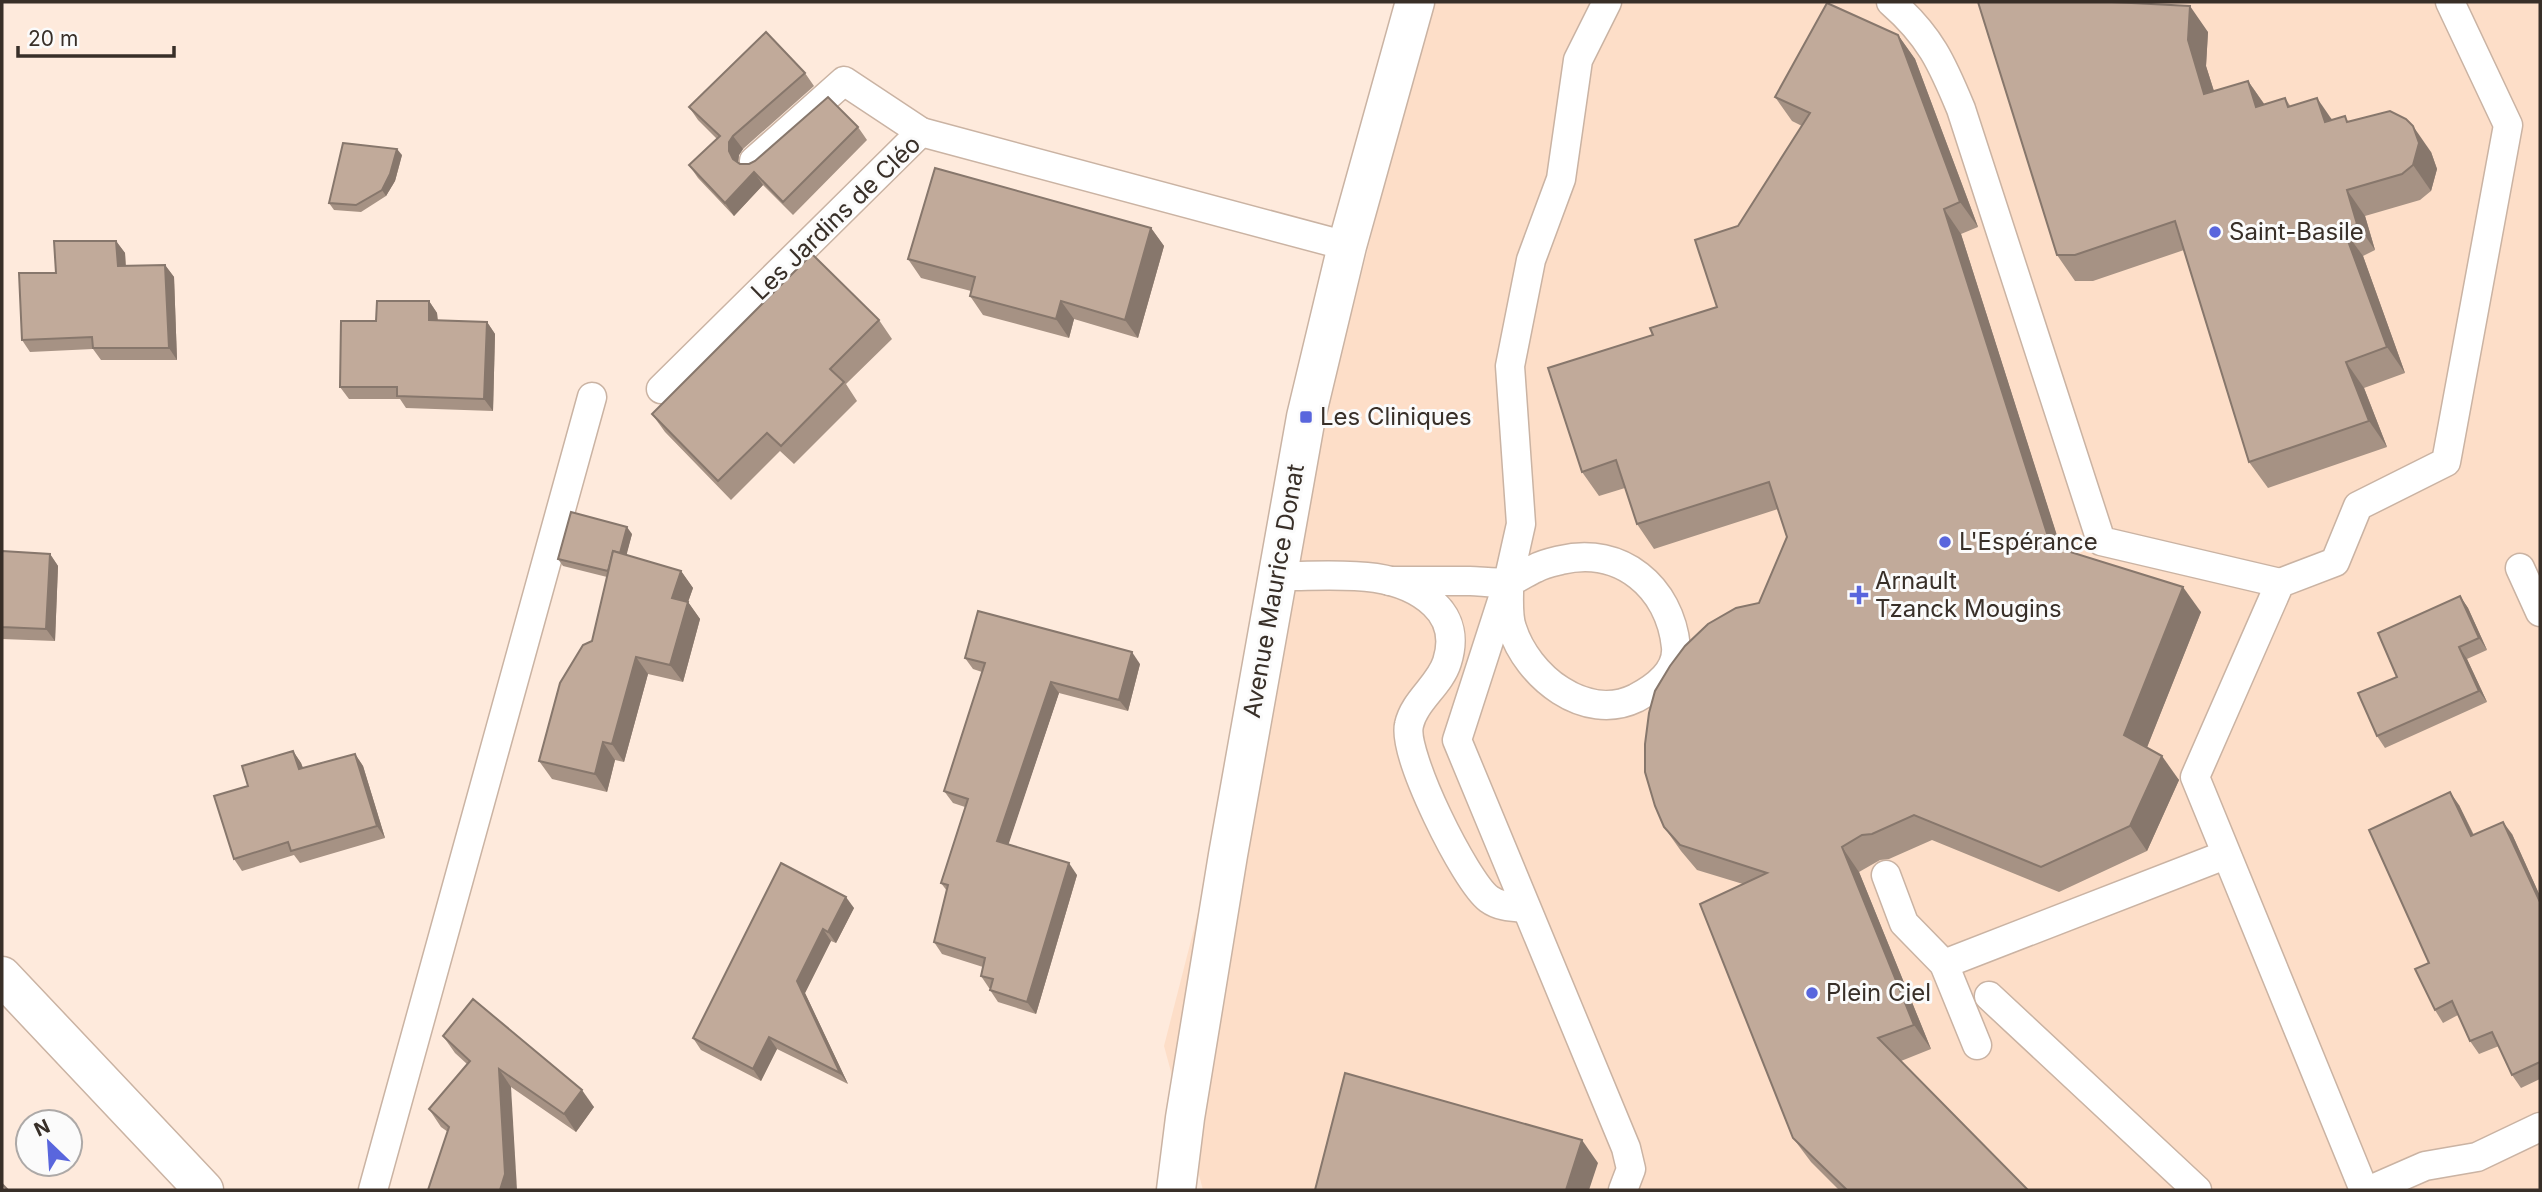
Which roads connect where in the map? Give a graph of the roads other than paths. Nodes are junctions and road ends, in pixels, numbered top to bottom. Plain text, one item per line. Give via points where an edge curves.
1 (1415, 2) edge
2 (1607, 2) edge
3 (1891, 2) edge
4 (2450, 2) edge
5 (921, 132) junction
6 (754, 161) edge
7 (1347, 246) junction
8 (661, 389) dead end
9 (592, 397) dead end
10 (2520, 568) dead end
11 (1276, 576) junction
12 (1390, 581) junction
13 (1508, 582) junction
14 (2280, 583) junction
15 (2540, 612) edge
16 (2225, 855) junction
17 (1886, 876) dead end
18 (1525, 908) junction
19 (1944, 964) junction
20 (2, 976) edge
21 (1989, 996) dead end
22 (1977, 1045) dead end
23 (2540, 1127) edge
24 (204, 1190) edge
25 (373, 1190) edge
26 (1176, 1190) edge
27 (1623, 1190) edge
28 (2197, 1190) edge
29 (2364, 1190) edge
30 (2370, 1190) edge

1 - 7 main road, Avenue Maurice Donat
2 - 13 lane via 1578,60 1560,179 1531,260 1510,366 1521,524
3 - 14 lane via 1911,19 1941,60 1961,109 2101,541
4 - 14 lane via 2508,125 2446,462 2358,506 2335,562
5 - 6 lane via 844,81
5 - 7 lane, Les Jardins de Cléo
5 - 8 lane, Les Jardins de Cléo
7 - 11 main road, Avenue Maurice Donat via 1306,417
9 - 25 lane
10 - 15 lane
11 - 12 lane
11 - 26 main road, Avenue Maurice Donat
12 - 13 lane
12 - 18 lane via 1410,586 1429,599 1443,612 1451,631 1447,664 1409,723 1407,739 1418,771 1473,883 1490,900
13 - 13 lane via 1511,627 1532,667 1582,703 1609,705 1631,700 1656,688 1670,670 1676,651 1663,603 1645,580 1627,567 1605,558 1563,559
13 - 18 lane via 1457,740
14 - 16 lane via 2195,777
16 - 19 lane
16 - 29 lane
17 - 19 lane via 1904,923
18 - 27 lane via 1626,1148 1631,1169
19 - 22 lane
20 - 24 main road
21 - 28 lane
23 - 30 lane via 2477,1157 2425,1166

